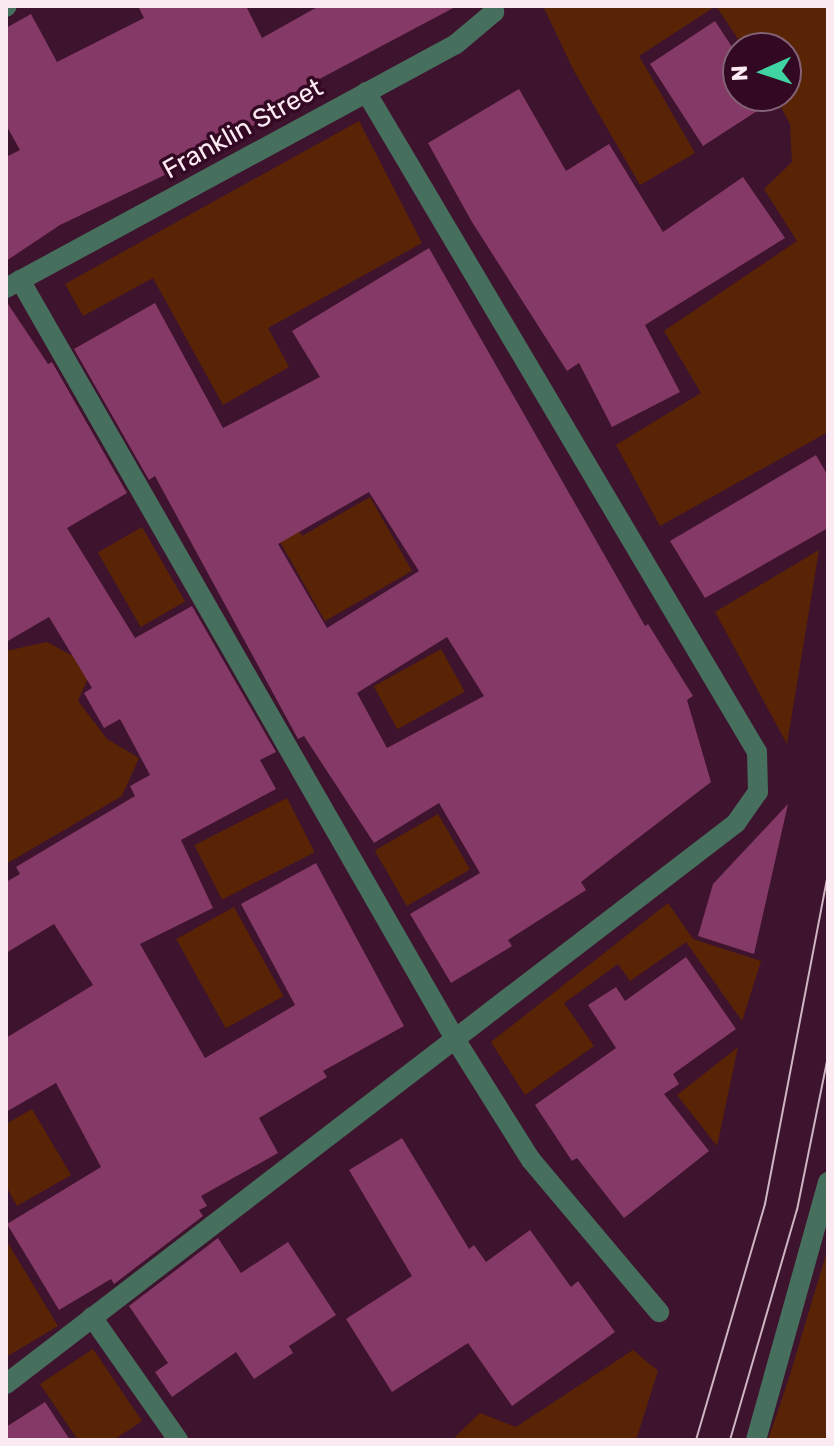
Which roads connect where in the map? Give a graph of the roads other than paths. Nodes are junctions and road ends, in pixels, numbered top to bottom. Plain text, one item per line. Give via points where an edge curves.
1 (493, 6) edge
2 (366, 92) junction
3 (13, 284) edge
4 (455, 1039) junction
5 (828, 1182) edge
6 (659, 1312) dead end
7 (92, 1317) junction
8 (6, 1384) edge
9 (178, 1440) edge
10 (756, 1440) edge

1 - 2 street, Franklin Street via 494,12 456,44
2 - 3 street, Franklin Street
2 - 4 street via 757,752 758,792 736,823
3 - 4 street
4 - 6 street via 531,1160
4 - 7 street
5 - 10 street
7 - 8 street
7 - 9 street

